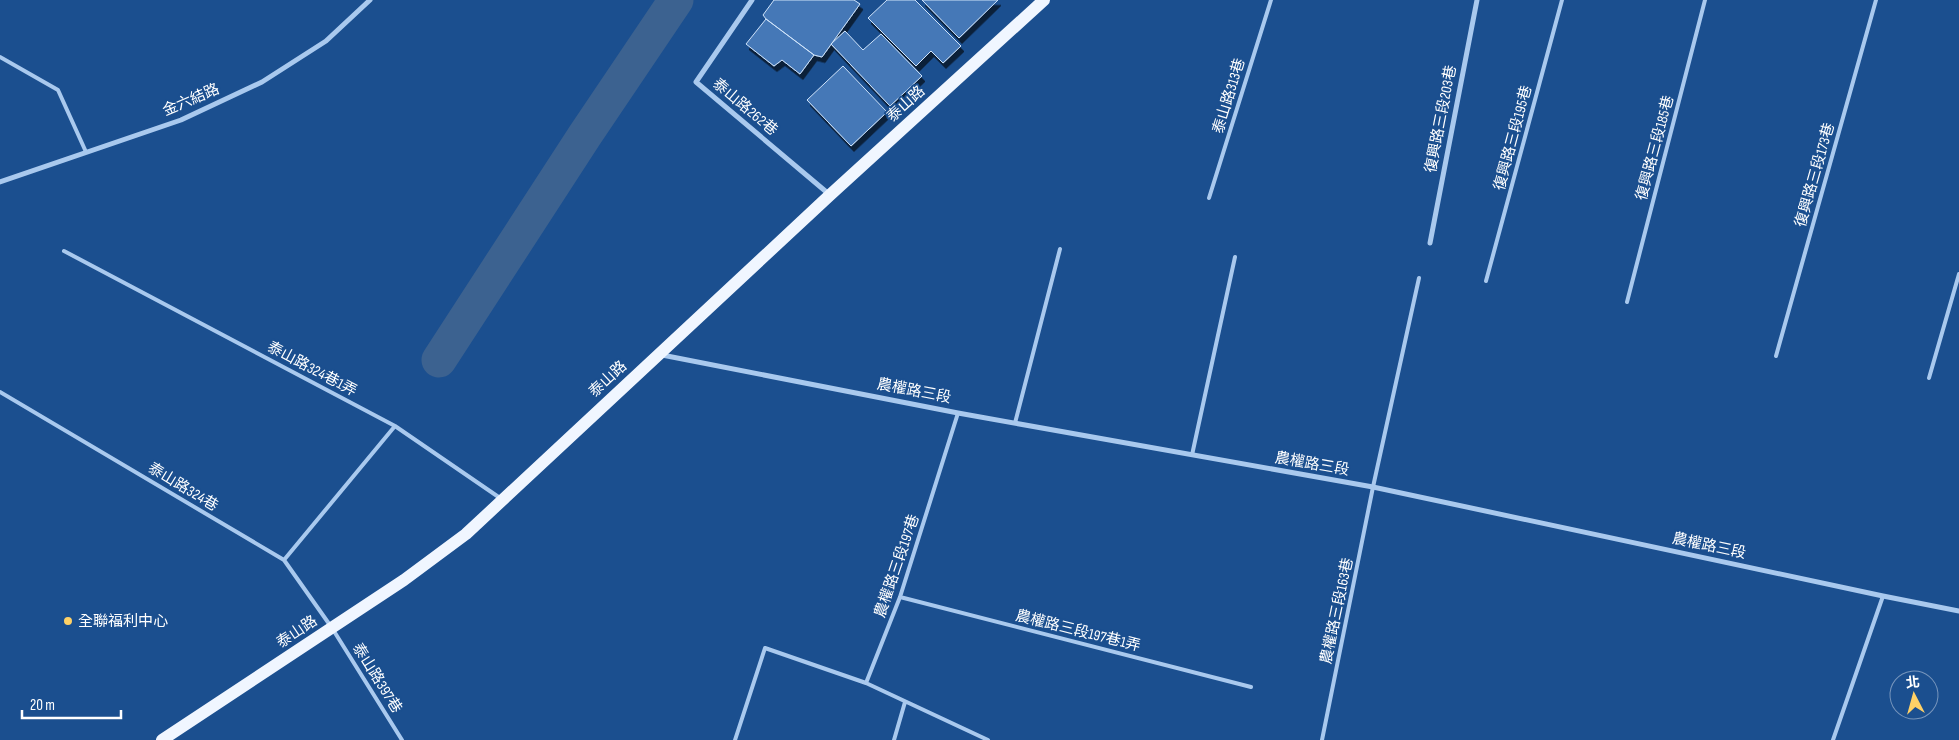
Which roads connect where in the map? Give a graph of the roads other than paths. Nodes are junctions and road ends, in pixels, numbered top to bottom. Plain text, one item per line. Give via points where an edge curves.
1 (370, 0) edge
2 (752, 0) edge
3 (1044, 0) edge
4 (1271, 0) edge
5 (1477, 0) edge
6 (1562, 0) edge
7 (1705, 0) edge
8 (1876, 0) edge
9 (0, 57) edge
10 (86, 152) junction
11 (0, 182) edge
12 (830, 194) junction
13 (1209, 198) dead end
14 (1430, 243) dead end
15 (1060, 249) dead end
16 (64, 251) dead end
17 (1235, 257) dead end
18 (1959, 274) edge
19 (1419, 278) dead end
20 (1486, 281) dead end
21 (1627, 302) dead end
22 (659, 355) junction
23 (1776, 356) dead end
24 (1930, 378) dead end
25 (0, 392) edge
26 (958, 412) junction
27 (1015, 422) junction
28 (395, 426) junction
29 (1192, 455) junction
30 (1374, 487) junction
31 (503, 500) junction
32 (284, 560) junction
33 (1883, 596) junction
34 (900, 597) junction
35 (1959, 611) edge
36 (332, 628) junction
37 (866, 683) junction
38 (1251, 687) dead end
39 (905, 702) junction
40 (162, 740) edge
41 (402, 740) edge
42 (735, 740) edge
43 (894, 740) edge
44 (988, 740) edge
45 (1322, 740) edge
46 (1833, 740) edge

1 - 10 street, 金六結路 via 326,41 262,82 181,120
2 - 12 street, 泰山路262巷 via 696,82
3 - 12 main road, 泰山路
4 - 13 lane, 泰山路313巷
5 - 14 street, 復興路三段203巷
6 - 20 lane, 復興路三段195巷
7 - 21 lane, 復興路三段185巷
8 - 23 lane, 復興路三段173巷
9 - 10 lane via 58,90
10 - 11 street, 金六結路
12 - 22 main road, 泰山路
15 - 27 lane
16 - 28 lane, 泰山路324巷1弄
17 - 29 lane
18 - 24 lane
19 - 30 lane, 農權路三段163巷
22 - 26 street, 農權路三段
22 - 31 main road, 泰山路
25 - 32 lane, 泰山路324巷
26 - 27 street, 農權路三段
26 - 34 lane, 農權路三段197巷
27 - 29 street, 農權路三段
28 - 31 lane, 泰山路324巷1弄
28 - 32 lane
29 - 30 street, 農權路三段
30 - 33 street, 農權路三段
30 - 45 lane, 農權路三段163巷
31 - 36 main road, 泰山路 via 466,534
32 - 36 lane, 泰山路324巷
33 - 35 street, 農權路三段
33 - 46 lane
34 - 37 lane, 農權路三段197巷
34 - 38 lane, 農權路三段197巷1弄
36 - 40 main road, 泰山路
36 - 41 lane, 泰山路397巷
37 - 39 lane
37 - 42 lane via 765,648
39 - 43 lane
39 - 44 lane

